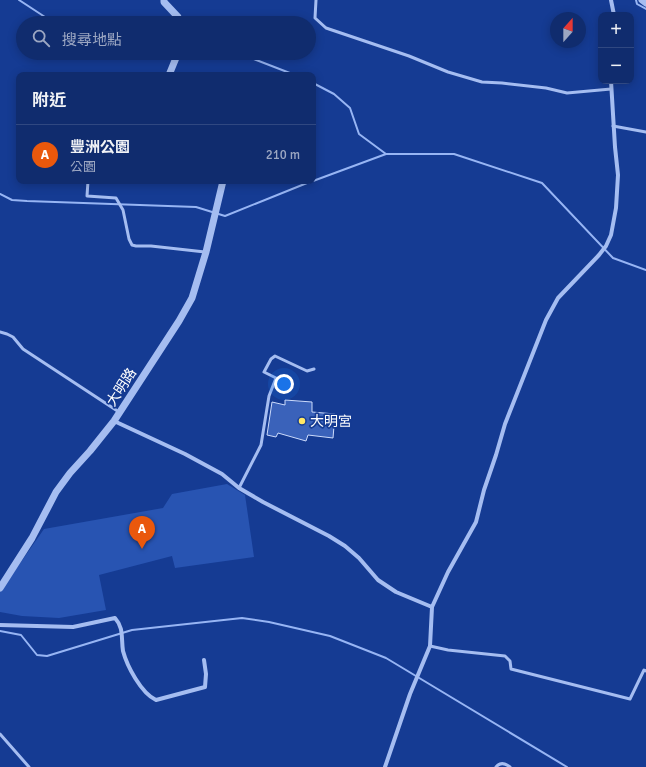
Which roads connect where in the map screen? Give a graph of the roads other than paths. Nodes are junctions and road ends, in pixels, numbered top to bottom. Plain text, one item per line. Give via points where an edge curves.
1 (164, 0) edge
2 (316, 0) edge
3 (611, 0) edge
4 (642, 0) edge
5 (646, 3) edge
6 (613, 12) edge
7 (177, 16) edge
8 (315, 16) edge
9 (316, 19) edge
10 (175, 60) edge
11 (170, 72) edge
12 (611, 84) edge
13 (611, 89) junction
14 (613, 126) junction
15 (646, 132) edge
16 (88, 184) edge
17 (222, 184) edge
18 (206, 252) junction
19 (0, 332) edge
20 (314, 369) dead end
21 (119, 412) junction
22 (114, 421) junction
23 (238, 488) junction
24 (0, 588) edge
25 (432, 607) junction
26 (0, 625) edge
27 (430, 646) junction
28 (204, 660) dead end
29 (646, 670) edge
30 (0, 734) edge
31 (29, 767) edge
32 (385, 767) edge
33 (496, 767) edge
34 (510, 767) edge

1 - 7 street
2 - 8 lane
3 - 6 street
4 - 5 street
9 - 13 lane via 326,28 475,81 502,82 567,93
10 - 11 street
12 - 13 street
13 - 14 street
14 - 15 lane
14 - 25 street via 618,175 616,208 608,241 599,255 558,298 546,320 512,404 476,522
16 - 18 lane via 87,196 116,198 123,210 132,245
17 - 18 street, 大明路
18 - 21 street, 大明路 via 192,298
19 - 21 lane via 11,335 23,349
20 - 23 lane via 307,371 275,356 271,359 264,372 276,378 269,396 261,445
21 - 22 street, 大明路
22 - 23 street via 185,454 222,474
22 - 24 street, 大明路 via 56,492 32,538
23 - 25 street via 337,540 360,558 378,580 396,592
25 - 27 street
26 - 28 street via 73,627 115,618 123,636 123,649 127,661 141,687 156,700 205,687
27 - 29 lane via 505,656 510,661 510,669 630,698
27 - 32 street via 410,694
30 - 31 lane
33 - 34 lane via 501,764

